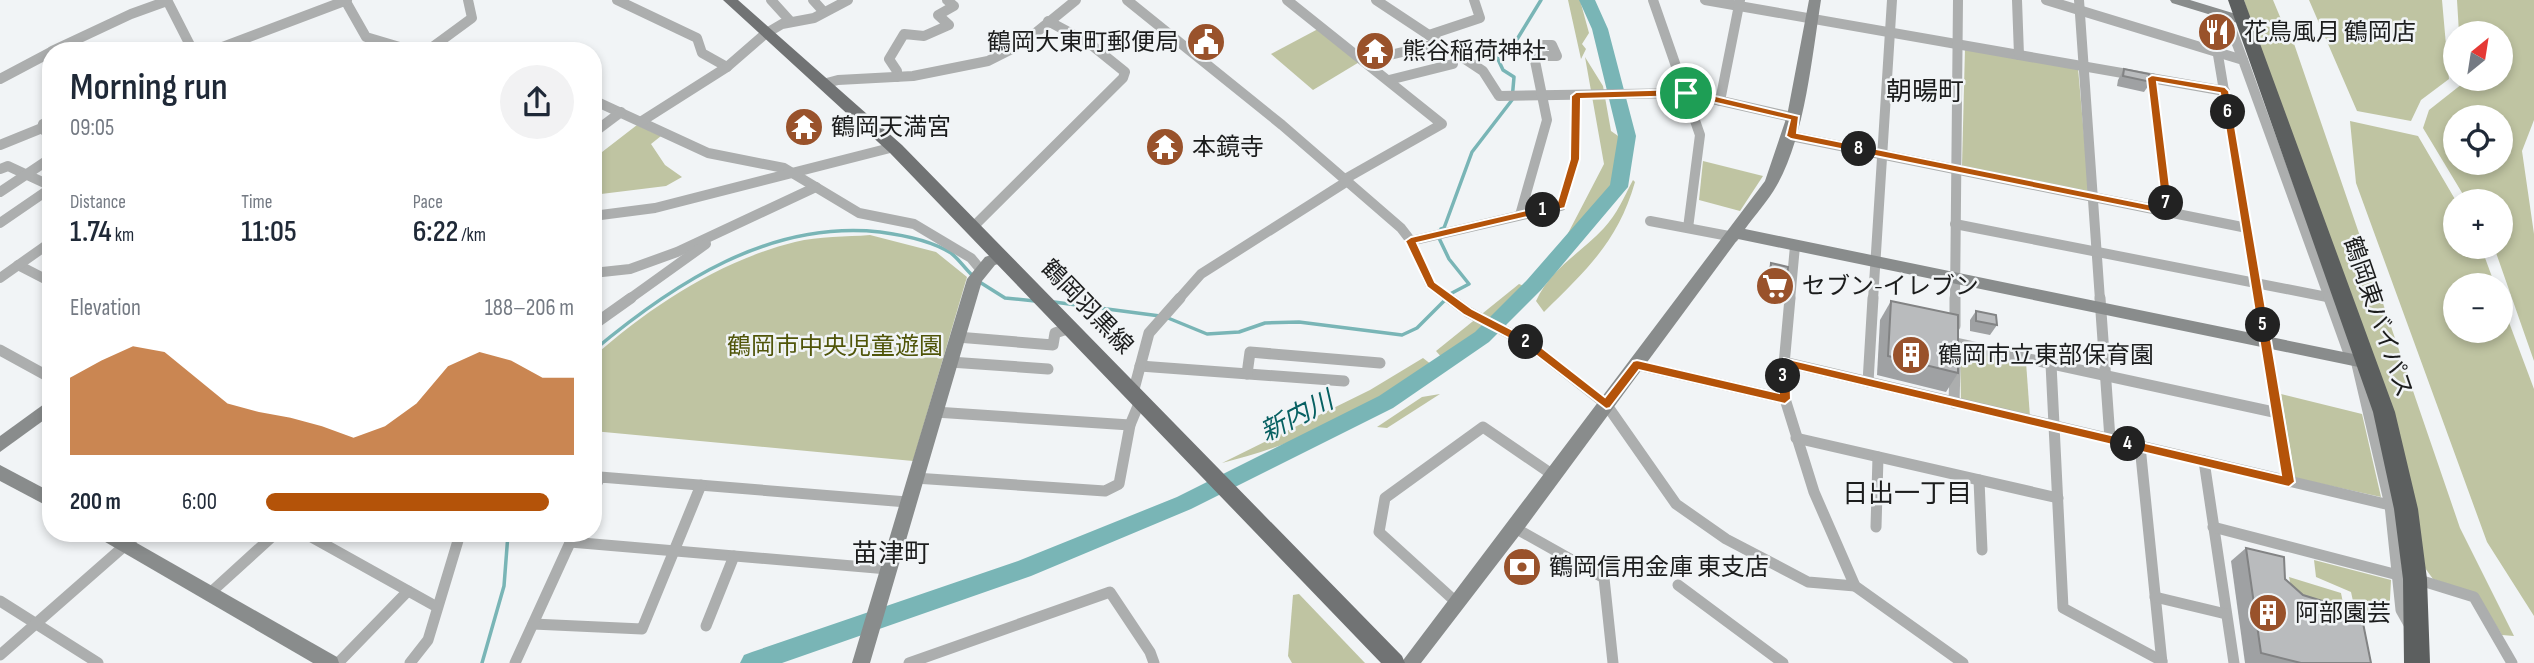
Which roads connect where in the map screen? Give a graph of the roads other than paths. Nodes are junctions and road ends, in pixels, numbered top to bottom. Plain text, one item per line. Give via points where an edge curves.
1 (346, 0) edge
2 (468, 0) edge
3 (617, 0) edge
4 (730, 0) edge
5 (771, 0) edge
6 (813, 0) edge
7 (848, 0) edge
8 (947, 0) edge
9 (1076, 0) edge
10 (1130, 0) edge
11 (1287, 0) edge
12 (1376, 0) edge
13 (1474, 0) edge
14 (1653, 0) edge
15 (1705, 0) edge
16 (1815, 0) edge
17 (1892, 0) edge
18 (1958, 0) edge
19 (2018, 0) edge
20 (2046, 0) edge
21 (2079, 0) edge
22 (2176, 0) edge
23 (2236, 0) edge
24 (167, 1) edge
25 (1740, 3) edge
26 (2079, 10) junction
27 (823, 11) junction
28 (1812, 19) junction
29 (1048, 21) junction
30 (792, 22) junction
31 (2237, 22) junction
32 (1889, 32) junction
33 (765, 34) junction
34 (1429, 36) junction
35 (70, 42) edge
36 (188, 42) edge
37 (236, 42) edge
38 (382, 42) edge
39 (439, 42) edge
40 (1440, 43) junction
41 (1958, 44) junction
42 (2019, 55) junction
43 (2218, 55) junction
44 (42, 56) edge
45 (1534, 56) dead end
46 (1365, 61) junction
47 (2243, 61) junction
48 (1453, 64) dead end
49 (2084, 66) junction
50 (727, 67) junction
51 (897, 77) junction
52 (2152, 78) junction
53 (0, 79) edge
54 (1389, 80) junction
55 (823, 84) junction
56 (2225, 91) junction
57 (1686, 93) junction
58 (1580, 95) junction
59 (1542, 96) junction
60 (1720, 101) junction
61 (602, 104) edge
62 (621, 112) junction
63 (1796, 118) junction
64 (642, 121) junction
65 (602, 126) edge
66 (42, 128) edge
67 (1791, 136) junction
68 (0, 145) edge
69 (894, 147) junction
70 (1882, 154) junction
71 (42, 164) edge
72 (0, 169) edge
73 (1955, 169) junction
74 (793, 174) junction
75 (27, 175) junction
76 (1345, 180) junction
77 (42, 182) edge
78 (817, 187) junction
79 (0, 192) edge
80 (42, 193) edge
81 (2093, 197) junction
82 (2167, 212) junction
83 (602, 215) edge
84 (1520, 215) junction
85 (1650, 221) dead end
86 (0, 223) edge
87 (1955, 224) junction
88 (972, 228) junction
89 (1688, 228) junction
90 (2247, 228) junction
91 (719, 234) junction
92 (1735, 235) junction
93 (1411, 241) junction
94 (1795, 246) junction
95 (42, 248) edge
96 (2098, 252) junction
97 (1002, 257) junction
98 (1876, 263) junction
99 (18, 265) junction
100 (981, 270) junction
101 (602, 272) edge
102 (42, 277) edge
103 (0, 278) edge
104 (1956, 279) junction
105 (2257, 284) junction
106 (2327, 297) junction
107 (2101, 309) junction
108 (602, 318) edge
109 (1070, 328) junction
110 (957, 337) junction
111 (1955, 343) junction
112 (2265, 343) junction
113 (0, 350) edge
114 (2358, 361) junction
115 (950, 362) junction
116 (1784, 362) junction
117 (1380, 363) dead end
118 (2051, 364) junction
119 (1637, 365) junction
120 (1140, 366) junction
121 (1048, 369) dead end
122 (42, 374) edge
123 (1247, 374) junction
124 (2106, 376) junction
125 (1344, 382) dead end
126 (1868, 382) junction
127 (1137, 397) junction
128 (1785, 399) junction
129 (1954, 402) junction
130 (1606, 404) junction
131 (934, 412) junction
132 (42, 413) edge
133 (2278, 414) junction
134 (1130, 425) junction
135 (2056, 426) junction
136 (1796, 438) junction
137 (2110, 439) junction
138 (0, 445) edge
139 (2140, 446) junction
140 (1878, 457) junction
141 (2204, 461) junction
142 (0, 472) edge
143 (1553, 475) junction
144 (602, 477) edge
145 (915, 478) junction
146 (1979, 480) junction
147 (2289, 482) junction
148 (701, 485) junction
149 (42, 496) edge
150 (2058, 498) junction
151 (907, 502) junction
152 (2390, 505) junction
153 (1876, 527) dead end
154 (2213, 527) junction
155 (1515, 528) junction
156 (128, 542) edge
157 (135, 542) edge
158 (266, 542) edge
159 (320, 542) edge
160 (457, 542) edge
161 (570, 542) edge
162 (602, 542) edge
163 (1982, 550) dead end
164 (673, 551) junction
165 (734, 556) junction
166 (890, 565) junction
167 (2407, 577) junction
168 (1678, 585) dead end
169 (1855, 586) junction
170 (408, 591) junction
171 (209, 594) junction
172 (2155, 597) junction
173 (0, 601) edge
174 (1457, 602) junction
175 (437, 607) junction
176 (2226, 614) junction
177 (36, 624) junction
178 (533, 624) junction
179 (706, 626) dead end
180 (0, 655) edge
181 (2162, 662) edge
182 (98, 663) edge
183 (330, 663) edge
184 (338, 663) edge
185 (410, 663) edge
186 (515, 663) edge
187 (861, 663) edge
188 (909, 663) edge
189 (1154, 663) edge
190 (1395, 663) edge
191 (1410, 663) edge
192 (1613, 663) edge
193 (1783, 663) edge
194 (1963, 663) edge
195 (2234, 663) edge
196 (2417, 663) edge
197 (2512, 663) edge

1 - 37 street
1 - 38 street via 366,37
2 - 39 street via 472,18
3 - 50 street via 697,38 702,53
4 - 33 main road, 鶴岡羽黒線
5 - 30 street
6 - 27 street
7 - 27 street
8 - 51 street via 954,6 937,15 949,25 924,36 904,34 889,59
9 - 29 street
10 - 76 street
11 - 46 street
12 - 34 street
13 - 34 street via 1480,18
14 - 57 street
15 - 25 street
16 - 28 street
17 - 32 street
18 - 41 street
19 - 42 street
20 - 26 street
21 - 26 street
22 - 31 street
23 - 31 highway, 鶴岡東バイパス
24 - 35 street
24 - 36 street
25 - 28 street
25 - 60 street
26 - 43 street
26 - 49 street
27 - 30 street via 814,18
28 - 32 street
28 - 63 street
29 - 51 street via 1022,44 988,61
29 - 88 street via 1089,43 1125,72 1123,78
30 - 33 street
31 - 47 street
31 - 114 highway, 鶴岡東バイパス
32 - 41 street
32 - 70 street
33 - 50 street
33 - 55 main road, 鶴岡羽黒線
34 - 40 street
40 - 46 street
40 - 59 street via 1483,71 1499,96
41 - 42 street
41 - 73 street
42 - 49 street
43 - 47 street
43 - 56 street
44 - 53 street
45 - 59 street
46 - 54 street
47 - 106 street
48 - 54 street
49 - 52 street
49 - 81 street
50 - 64 street
51 - 55 street
52 - 56 street
52 - 82 street
54 - 76 street via 1442,124
55 - 69 main road, 鶴岡羽黒線
56 - 90 street
57 - 58 street
57 - 60 street
57 - 89 street via 1700,135
58 - 59 street
58 - 84 street via 1575,159 1561,206
59 - 84 street via 1547,120
60 - 63 street
61 - 62 street
62 - 64 street
62 - 65 street
63 - 67 street
64 - 74 street via 708,153 784,168
66 - 68 street
67 - 70 street
67 - 92 street via 1771,183
69 - 74 street
69 - 88 main road, 鶴岡羽黒線
70 - 73 street
70 - 98 street
71 - 75 street
72 - 75 street via 9,166
73 - 81 street
73 - 87 street
74 - 78 street
74 - 83 street via 655,208
75 - 77 street
75 - 79 street
76 - 93 street
76 - 120 street via 1201,274 1149,333
78 - 91 street
78 - 100 street via 859,213 914,224 971,258
80 - 86 street
81 - 82 street
81 - 96 street
82 - 90 street
84 - 93 street
85 - 89 street
87 - 96 street
87 - 104 street
88 - 97 main road, 鶴岡羽黒線
89 - 92 street
90 - 105 street
91 - 101 street via 630,270
91 - 108 street
92 - 94 street
92 - 119 street
93 - 130 street via 1430,284 1468,312 1528,343
94 - 98 street
94 - 116 street
95 - 99 street
96 - 105 street
96 - 107 street
97 - 100 street
97 - 109 main road, 鶴岡羽黒線
98 - 104 street
98 - 126 street
99 - 102 street
99 - 103 street
100 - 110 street
104 - 107 street
104 - 111 street
105 - 106 street
105 - 112 street
106 - 114 street
107 - 112 street
107 - 124 street
109 - 110 street via 1055,333 1053,345
109 - 127 main road, 鶴岡羽黒線
110 - 115 street
111 - 118 street
111 - 129 street
112 - 114 street
112 - 133 street
113 - 122 street
114 - 152 street
114 - 167 highway, 鶴岡東バイパス via 2396,462 2406,509
115 - 121 street
115 - 131 street
116 - 126 street
116 - 128 street
117 - 123 street via 1250,352
118 - 124 street
118 - 135 street
119 - 128 street
119 - 130 street
120 - 123 street
120 - 127 street
123 - 125 street
124 - 133 street
124 - 137 street
126 - 129 street
127 - 134 street
127 - 190 main road, 鶴岡羽黒線
128 - 136 street
129 - 135 street
130 - 143 street
130 - 169 street via 1679,506 1726,539 1808,582
131 - 134 street
131 - 145 street
132 - 138 street
133 - 147 street
134 - 145 street via 1119,484 1105,491
135 - 137 street
135 - 150 street
136 - 140 street
136 - 169 street
137 - 139 street
139 - 141 street
139 - 172 street
140 - 146 street
140 - 153 street
141 - 147 street
141 - 154 street
142 - 149 street
143 - 155 street
143 - 174 street via 1483,427 1385,498 1380,532
144 - 148 street
145 - 151 street
146 - 150 street
146 - 163 street
147 - 152 street
148 - 151 street
148 - 164 street
150 - 181 street via 2063,608
151 - 166 street
152 - 167 street
154 - 167 street
154 - 176 street
155 - 174 street
155 - 192 street via 1604,578
156 - 177 street
157 - 171 street
158 - 171 street
159 - 170 street
160 - 175 street
161 - 178 street
162 - 164 street
164 - 165 street
164 - 178 street via 642,629
165 - 166 street
165 - 179 street
166 - 187 street
167 - 196 highway, 鶴岡東バイパス via 2418,639
167 - 197 street via 2474,597
168 - 193 street
169 - 194 street
170 - 175 street
170 - 184 street
171 - 183 street
172 - 176 street
172 - 181 street
173 - 177 street
174 - 191 street
175 - 185 street via 428,640
176 - 195 street
177 - 180 street
177 - 182 street
178 - 186 street
188 - 189 street via 1110,592

